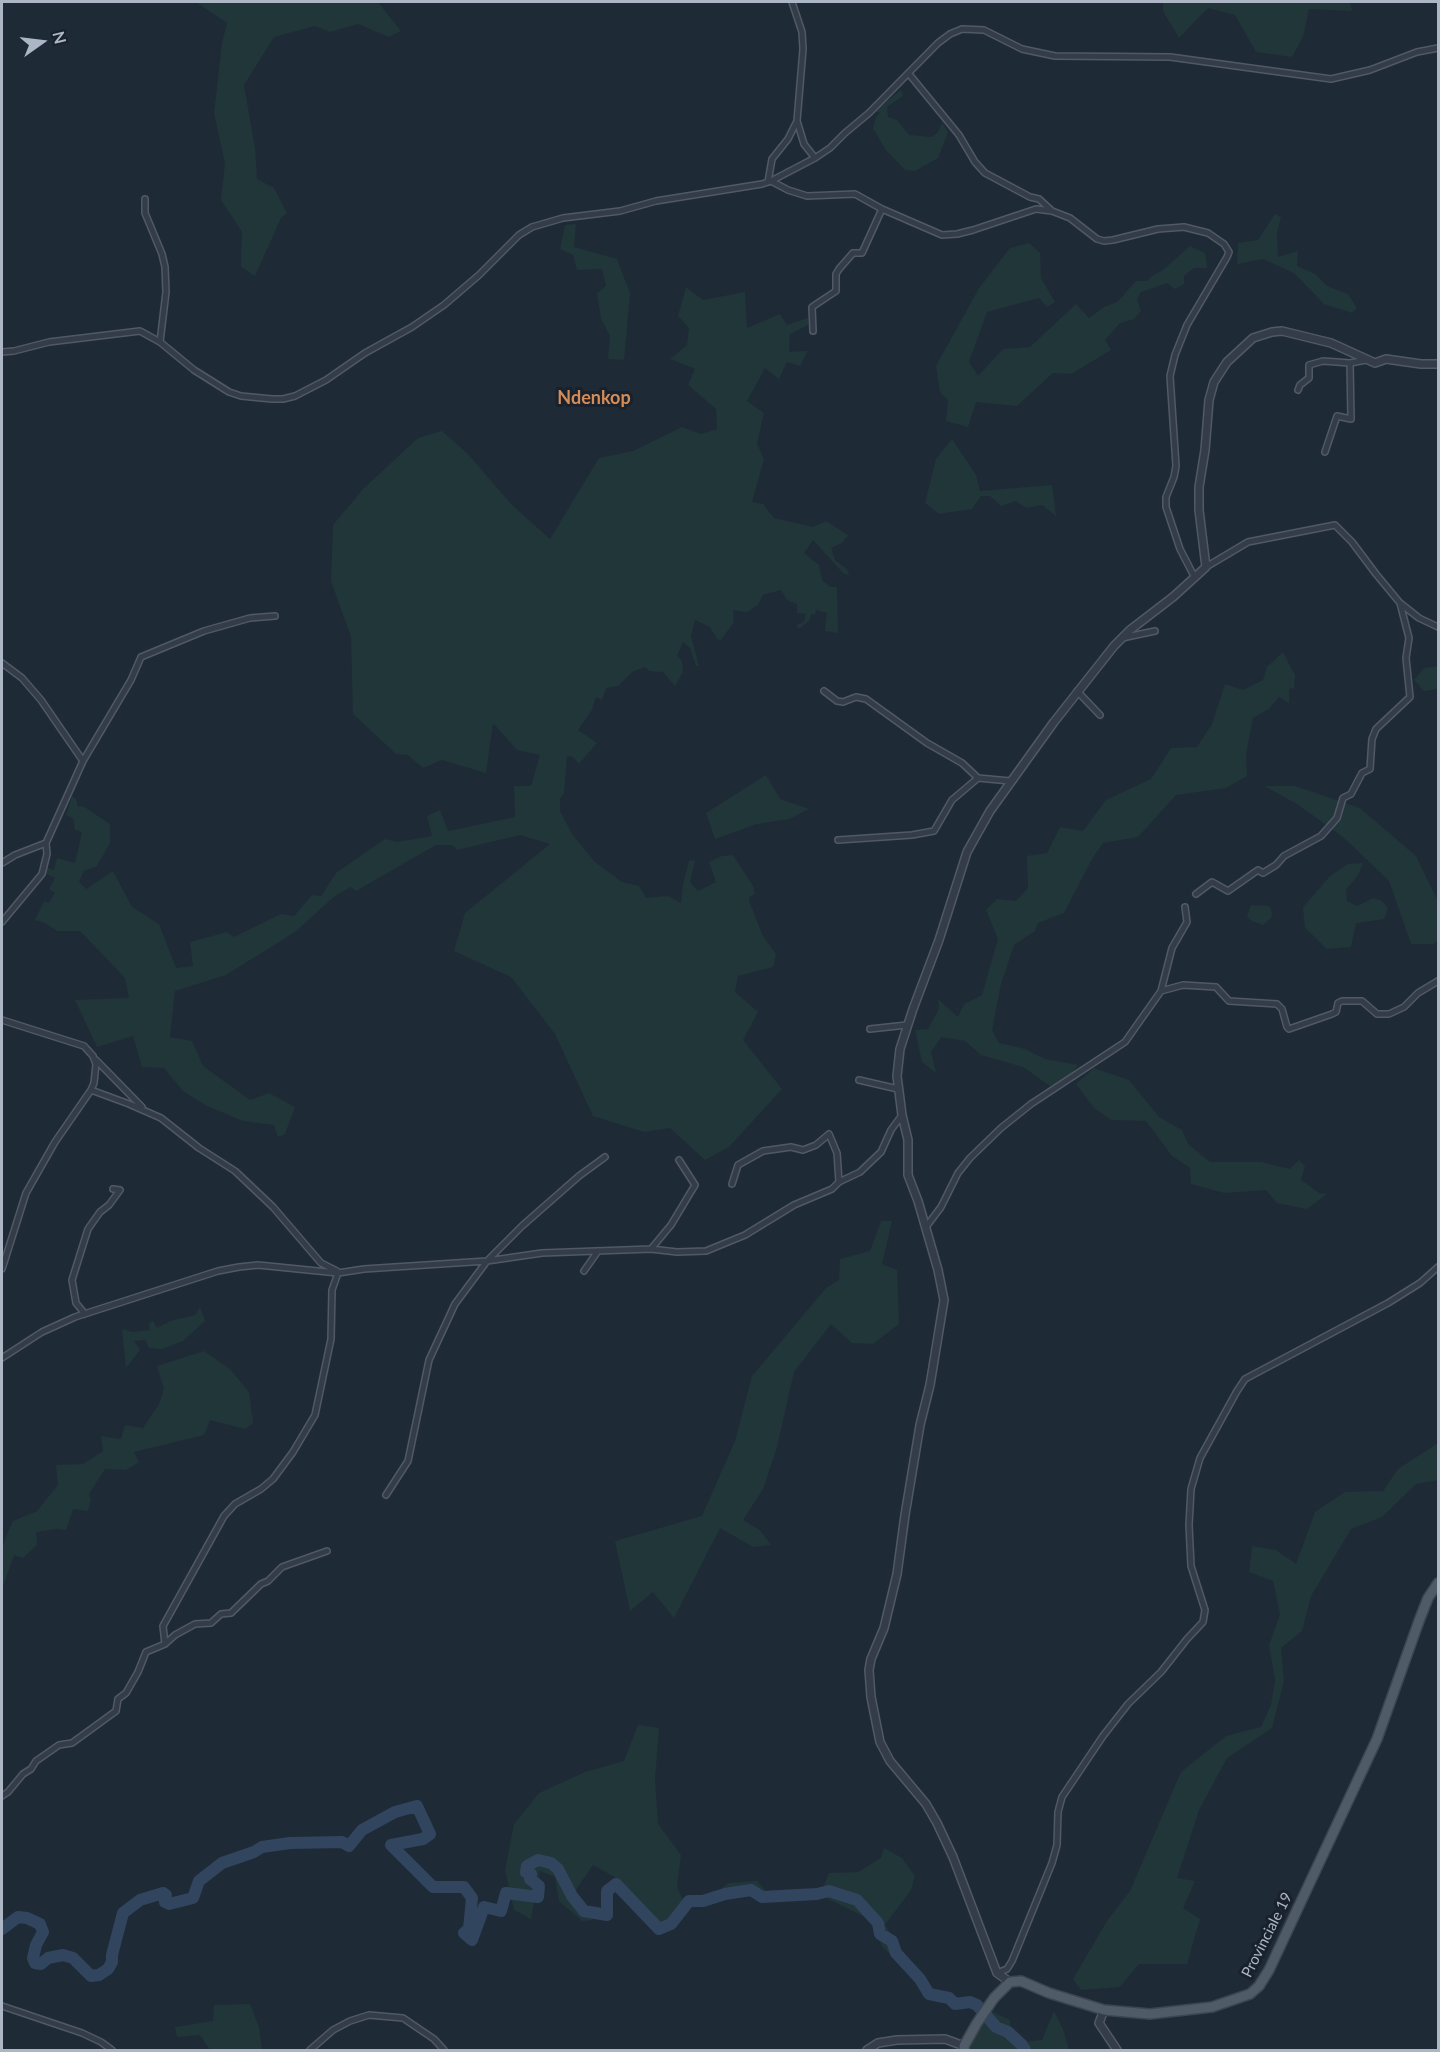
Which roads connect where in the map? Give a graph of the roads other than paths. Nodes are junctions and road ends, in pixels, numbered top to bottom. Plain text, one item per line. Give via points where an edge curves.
1 (792, 2) edge
2 (1438, 48) edge
3 (909, 74) junction
4 (796, 121) junction
5 (815, 158) junction
6 (769, 182) junction
7 (144, 199) dead end
8 (882, 209) junction
9 (1052, 211) junction
10 (813, 331) dead end
11 (160, 342) junction
12 (2, 352) edge
13 (1367, 360) junction
14 (1350, 363) junction
15 (1438, 364) edge
16 (1298, 390) dead end
17 (1325, 452) dead end
18 (1206, 567) junction
19 (1195, 578) junction
20 (1400, 603) junction
21 (275, 616) dead end
22 (1438, 627) edge
23 (1155, 631) dead end
24 (1122, 638) junction
25 (2, 663) edge
26 (824, 691) dead end
27 (1077, 691) junction
28 (1100, 715) dead end
29 (83, 760) junction
30 (978, 778) junction
31 (1010, 781) junction
32 (838, 840) dead end
33 (46, 843) junction
34 (2, 863) edge
35 (1196, 894) dead end
36 (1185, 907) dead end
37 (2, 922) edge
38 (1438, 981) edge
39 (1161, 991) junction
40 (2, 1020) edge
41 (907, 1025) junction
42 (870, 1029) dead end
43 (93, 1056) junction
44 (860, 1080) dead end
45 (898, 1089) junction
46 (91, 1090) junction
47 (144, 1110) junction
48 (902, 1115) junction
49 (605, 1157) dead end
50 (679, 1160) dead end
51 (839, 1182) junction
52 (732, 1184) dead end
53 (113, 1190) dead end
54 (926, 1227) junction
55 (651, 1249) junction
56 (598, 1251) junction
57 (487, 1261) junction
58 (1438, 1267) edge
59 (2, 1269) edge
60 (584, 1271) dead end
61 (338, 1273) junction
62 (85, 1314) junction
63 (2, 1358) edge
64 (386, 1495) dead end
65 (327, 1551) dead end
66 (1438, 1583) edge
67 (165, 1644) junction
68 (2, 1796) edge
69 (997, 1973) junction
70 (1010, 1982) junction
71 (2, 2006) edge
72 (1104, 2010) junction
73 (879, 2047) edge
74 (964, 2048) edge
75 (112, 2050) edge
76 (310, 2050) edge
77 (444, 2050) edge
78 (867, 2050) edge
79 (1118, 2050) edge

1 - 4 street via 803,49
2 - 3 street via 1331,79 1170,57 1055,56 1022,49 984,30 970,28 950,34
3 - 5 street
3 - 9 street via 985,172 1039,199
4 - 5 street via 804,144
4 - 6 street via 772,159
5 - 6 street
6 - 8 street via 807,196 855,194
6 - 11 street via 656,201 621,212 563,218 532,227 424,320 326,380 284,399 229,392
7 - 11 street via 165,273
8 - 9 street via 942,235 973,230 1029,210
8 - 10 street via 862,253 853,253 836,274 836,291 812,308
9 - 19 street via 1104,241 1184,227 1208,233 1227,248 1227,257 1187,325 1170,376 1176,466 1166,507
11 - 12 street via 136,331
13 - 14 street
13 - 15 street
13 - 18 street via 1331,343 1296,333 1272,332 1253,338 1223,367 1209,400 1198,497
14 - 16 street via 1323,361 1309,365 1309,378
14 - 17 street via 1351,419 1337,416
18 - 19 street
18 - 20 street via 1248,542 1335,525
19 - 24 street
20 - 22 street
20 - 35 street via 1408,638 1410,697 1376,729 1370,769 1362,773 1351,794 1343,798 1337,818 1321,836 1284,856 1263,873 1258,870 1228,891 1212,882
21 - 29 street via 212,628 141,657
23 - 24 street
24 - 27 street
25 - 29 street via 41,700
26 - 30 street via 843,702 856,697 866,699 962,763
27 - 28 street
27 - 31 street
29 - 33 street
30 - 31 street
30 - 32 street via 952,800 934,831
31 - 41 street via 967,852
33 - 34 street
33 - 37 street via 42,874
36 - 39 street via 1187,922 1172,948
38 - 39 street via 1389,1014 1377,1014 1362,1001 1342,1001 1336,1012 1290,1029 1277,1004 1228,1002 1216,987 1183,985
39 - 54 street via 1125,1042 1031,1104 970,1158
40 - 43 street via 80,1045
41 - 42 street
41 - 45 street via 898,1060
43 - 46 street via 96,1071
43 - 47 street
44 - 45 street
45 - 48 street
46 - 47 street
46 - 59 street via 26,1193
47 - 61 street via 168,1122 235,1171 273,1207 321,1263
48 - 51 street via 878,1155 860,1172
48 - 54 street via 908,1140 908,1175
49 - 57 street via 542,1207
50 - 55 street via 694,1185 671,1225
51 - 52 street via 837,1153 829,1134 803,1150 791,1147 763,1151 738,1165
51 - 55 street via 832,1190 801,1201 745,1235 706,1251
53 - 62 street via 120,1190 88,1229 72,1280 76,1303
54 - 69 street via 942,1288 943,1312 920,1425 897,1574 884,1628 871,1659 871,1697 880,1742 890,1761 926,1804 945,1839
55 - 56 street
56 - 57 street
56 - 60 street
57 - 61 street
57 - 64 street via 455,1304 429,1360 408,1461
58 - 69 street via 1388,1303 1242,1383 1200,1458 1191,1489 1191,1566 1205,1610 1203,1622 1102,1736 1062,1797 1052,1863 1012,1961 1007,1969
61 - 62 street via 258,1265 228,1268
61 - 67 street via 332,1290 331,1339 315,1415 273,1479 224,1516 163,1626
62 - 63 street via 42,1332
65 - 67 street via 282,1567 231,1613 221,1614 211,1623 195,1624
66 - 72 main road, Provinciale 19 via 1419,1621 1377,1739 1259,1986 1231,2002 1192,2010 1150,2014
67 - 68 street via 146,1652 126,1693 118,1699 116,1711 72,1743 59,1745 36,1761
69 - 70 street
70 - 72 main road, Provinciale 19 via 1021,1981
70 - 74 main road via 994,1998
71 - 75 street via 82,2033
72 - 79 street via 1099,2024
73 - 74 street via 897,2040 935,2039 952,2041
73 - 78 street
76 - 77 street via 333,2030 369,2015 403,2018

